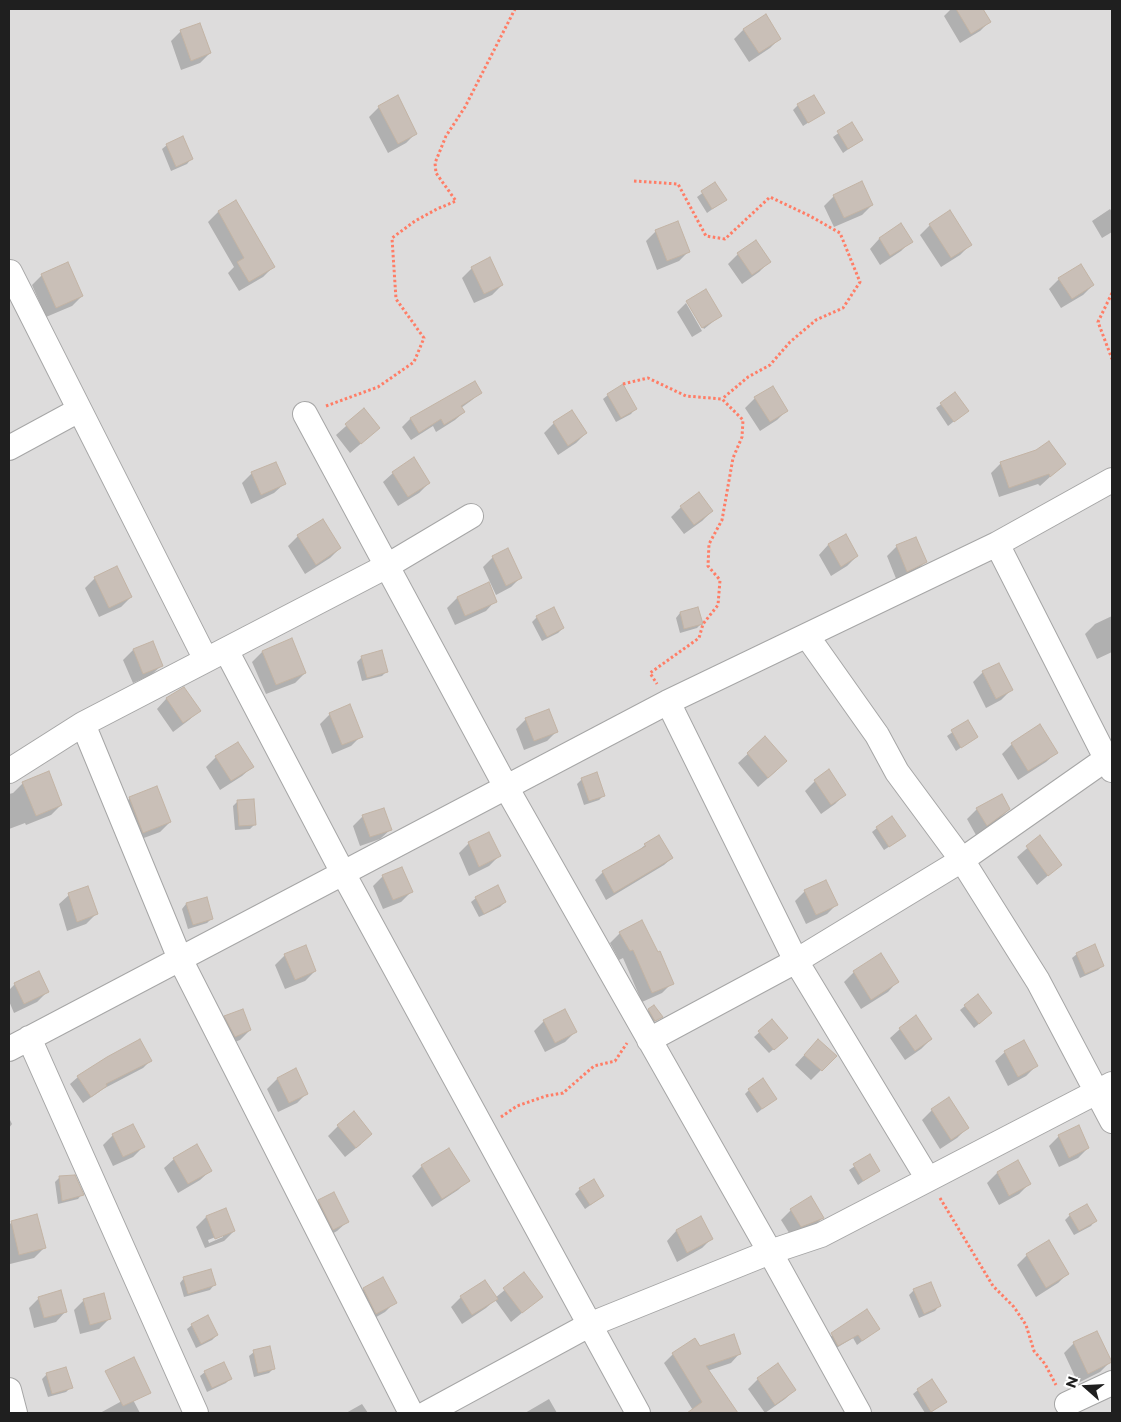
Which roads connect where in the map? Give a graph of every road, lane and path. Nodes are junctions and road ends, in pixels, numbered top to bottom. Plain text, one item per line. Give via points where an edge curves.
1 (515, 9) edge
2 (634, 181) dead end
3 (10, 272) edge
4 (1112, 293) edge
5 (1112, 359) edge
6 (623, 384) dead end
7 (722, 399) junction
8 (79, 410) junction
9 (304, 414) joint
10 (9, 448) edge
11 (1112, 480) edge
12 (471, 516) dead end
13 (997, 544) junction
14 (387, 566) junction
15 (807, 636) junction
16 (226, 650) junction
17 (206, 660) junction
18 (668, 702) junction
19 (83, 724) junction
20 (1109, 765) edge
21 (9, 771) edge
22 (506, 787) junction
23 (962, 860) junction
24 (343, 873) junction
25 (180, 959) junction
26 (796, 961) junction
27 (645, 1032) junction
28 (15, 1042) edge
29 (1104, 1088) edge
30 (1112, 1121) edge
31 (482, 1129) junction
32 (928, 1179) junction
33 (770, 1252) junction
34 (589, 1325) junction
35 (1112, 1383) edge
36 (9, 1390) edge
37 (1067, 1404) joint
38 (15, 1413) edge
39 (196, 1413) edge
40 (411, 1413) edge
41 (427, 1413) edge
42 (638, 1413) edge
43 (859, 1413) edge

1 - 9 path via 465,107 446,136 435,163 436,173 456,200 415,220 392,238 396,299 424,338 414,362 378,387
2 - 7 path via 678,184 706,236 725,239 770,197 840,234 860,282 843,308 816,320 770,365 748,377
3 - 8 street
4 - 5 path via 1098,322
6 - 7 path via 648,378 686,396
7 - 18 path via 743,420 742,437 733,458 722,520 709,544 708,566 720,580 718,605 703,624 699,638 650,673
8 - 10 street
8 - 17 street
9 - 14 street
11 - 13 street
12 - 14 street
13 - 15 street
13 - 20 street
14 - 16 street
14 - 22 street
15 - 18 street
15 - 23 street via 878,735 897,772
16 - 17 street
16 - 24 street
17 - 19 street
18 - 22 street
18 - 26 street
19 - 21 street
19 - 25 street
20 - 23 street
22 - 24 street
22 - 27 street
23 - 26 street
23 - 29 street
24 - 25 street
24 - 31 street
25 - 28 street
25 - 40 street
26 - 27 street
26 - 32 street
27 - 31 path via 615,1061 594,1066 563,1093 517,1106
27 - 33 street
28 - 39 street
29 - 30 street
29 - 32 street
31 - 34 street
32 - 33 street via 821,1235
32 - 37 path via 993,1286 1026,1325 1034,1351
33 - 34 street
33 - 43 street
34 - 41 street
34 - 42 street
35 - 37 street
36 - 38 street

